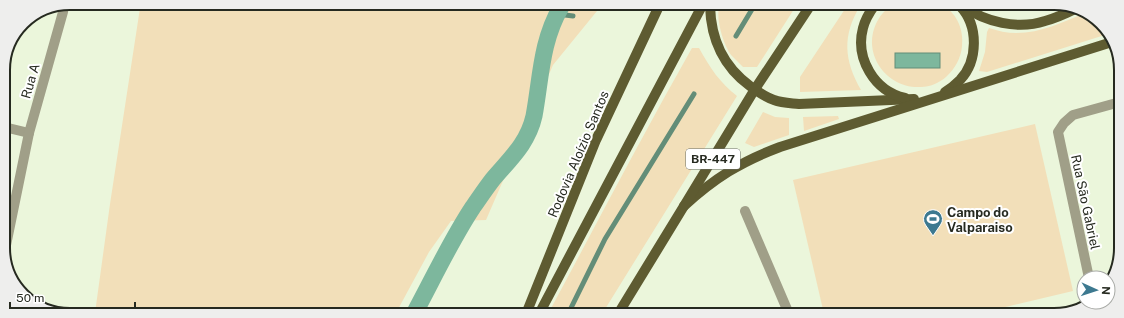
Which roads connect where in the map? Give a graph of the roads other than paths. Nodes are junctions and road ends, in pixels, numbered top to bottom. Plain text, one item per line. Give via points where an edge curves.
1 (657, 10) edge
2 (700, 10) edge
3 (710, 10) edge
4 (807, 10) edge
5 (871, 10) edge
6 (964, 10) edge
7 (970, 10) edge
8 (63, 11) edge
9 (1068, 12) edge
10 (1108, 43) edge
11 (755, 90) junction
12 (934, 98) junction
13 (914, 99) junction
14 (1114, 104) edge
15 (10, 128) edge
16 (28, 133) junction
17 (684, 206) junction
18 (745, 211) dead end
19 (10, 225) edge
20 (1087, 270) edge
21 (528, 308) edge
22 (542, 308) edge
23 (622, 308) edge
24 (787, 308) edge

1 - 21 main road, Rodovia Aloízio Santos via 596,140
2 - 22 main road
3 - 11 main road via 714,36 720,52 729,67
4 - 11 main road, BR-447
5 - 13 main road via 863,27 861,40 865,64 871,76 880,85 902,97
6 - 12 main road via 973,32 972,58 960,80 948,91
7 - 9 main road via 994,21 1021,25 1045,21
8 - 16 street, Rua A
10 - 12 main road
11 - 13 main road via 773,100 799,104
11 - 17 main road, BR-447
12 - 13 main road
12 - 17 main road via 761,154 722,175
14 - 20 street, Rua São Gabriel via 1073,115 1058,132
15 - 16 street
16 - 19 street, Rua A
17 - 23 main road, BR-447
18 - 24 street

